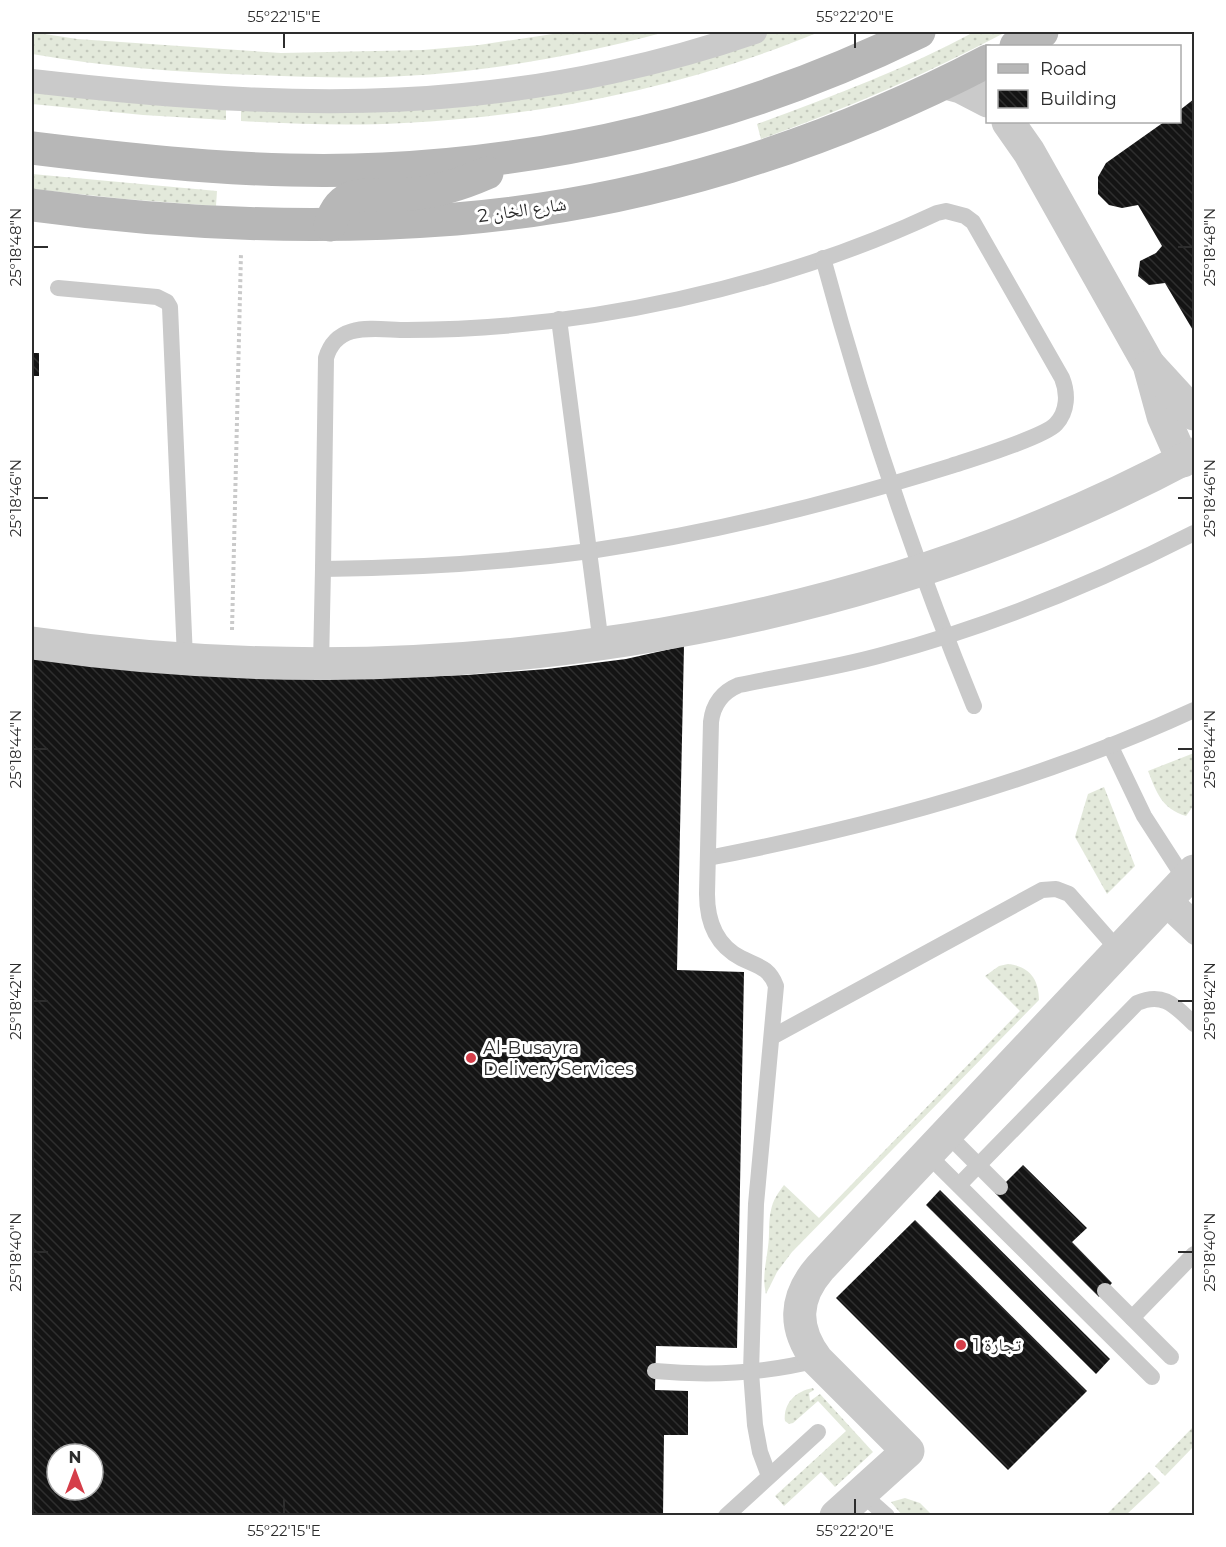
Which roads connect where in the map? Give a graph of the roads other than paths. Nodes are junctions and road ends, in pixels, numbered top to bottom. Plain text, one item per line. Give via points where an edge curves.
1 (755, 32) edge
2 (920, 32) edge
3 (986, 63) edge
4 (32, 81) edge
5 (946, 83) junction
6 (986, 100) edge
7 (1009, 123) edge
8 (1028, 137) edge
9 (32, 148) edge
10 (518, 157) junction
11 (32, 206) edge
12 (330, 225) junction
13 (823, 258) junction
14 (58, 288) dead end
15 (559, 319) junction
16 (1149, 365) junction
17 (1194, 414) edge
18 (1189, 458) edge
19 (890, 485) junction
20 (1194, 533) edge
21 (589, 551) junction
22 (323, 569) junction
23 (921, 571) junction
24 (946, 637) junction
25 (32, 643) edge
26 (601, 644) junction
27 (185, 658) junction
28 (321, 664) junction
29 (974, 706) dead end
30 (1194, 710) edge
31 (1110, 746) junction
32 (708, 858) junction
33 (1182, 894) edge
34 (1194, 937) edge
35 (1120, 952) junction
36 (1194, 1024) edge
37 (772, 1037) junction
38 (938, 1144) junction
39 (978, 1165) junction
40 (959, 1185) junction
41 (1000, 1187) dead end
42 (1194, 1254) edge
43 (1105, 1291) dead end
44 (1132, 1318) junction
45 (1171, 1357) dead end
46 (817, 1360) junction
47 (655, 1371) dead end
48 (751, 1372) junction
49 (1152, 1377) dead end
50 (818, 1432) dead end
51 (769, 1476) junction
52 (861, 1493) junction
53 (726, 1515) edge
54 (836, 1515) edge
55 (886, 1515) edge

1 - 4 street via 616,70 507,90 430,98 273,99
2 - 10 main road via 783,90 718,112 652,131
3 - 5 main road, شارع الخان 2
5 - 6 street
5 - 12 main road, شارع الخان 2 via 769,155 646,189 521,212
7 - 8 street
8 - 16 street
9 - 10 main road via 172,163 312,170 449,165
10 - 12 main road via 466,182 439,190 352,197 338,208
11 - 12 main road, شارع الخان 2 via 160,219
13 - 15 lane via 693,295
13 - 19 lane
13 - 19 lane via 937,213 965,216 978,230 1066,387 1062,416 1048,430
14 - 27 lane via 157,297 170,308
15 - 21 lane
15 - 22 lane via 461,328 354,330 332,342 325,366
16 - 17 street
16 - 18 street via 1163,416
18 - 23 street via 1050,523
19 - 21 lane via 761,519
19 - 23 lane
20 - 24 lane via 1049,600
21 - 22 lane via 456,564
21 - 26 lane
22 - 28 lane
23 - 24 lane
23 - 26 street via 783,610
24 - 29 lane
24 - 32 lane via 880,656 739,685 725,693 712,713
25 - 27 street
26 - 28 street via 440,659
27 - 28 street
30 - 31 lane
31 - 32 lane via 883,819
31 - 33 lane
32 - 37 lane via 707,907 712,928 732,953 760,966 773,978 776,994
33 - 34 lane
33 - 35 street
35 - 37 lane via 1069,894 1056,889 1042,890
35 - 38 street
36 - 39 lane via 1163,999 1137,1003
37 - 48 lane via 756,1204
38 - 39 lane
38 - 40 lane
38 - 46 street via 820,1268 806,1288 801,1300 800,1326
39 - 40 lane
39 - 41 lane
40 - 49 lane
42 - 44 lane
43 - 44 lane
44 - 45 lane
46 - 48 lane
46 - 52 street via 908,1451
47 - 48 lane
48 - 51 lane via 755,1425
50 - 51 lane
51 - 53 lane
52 - 54 street
52 - 55 lane

